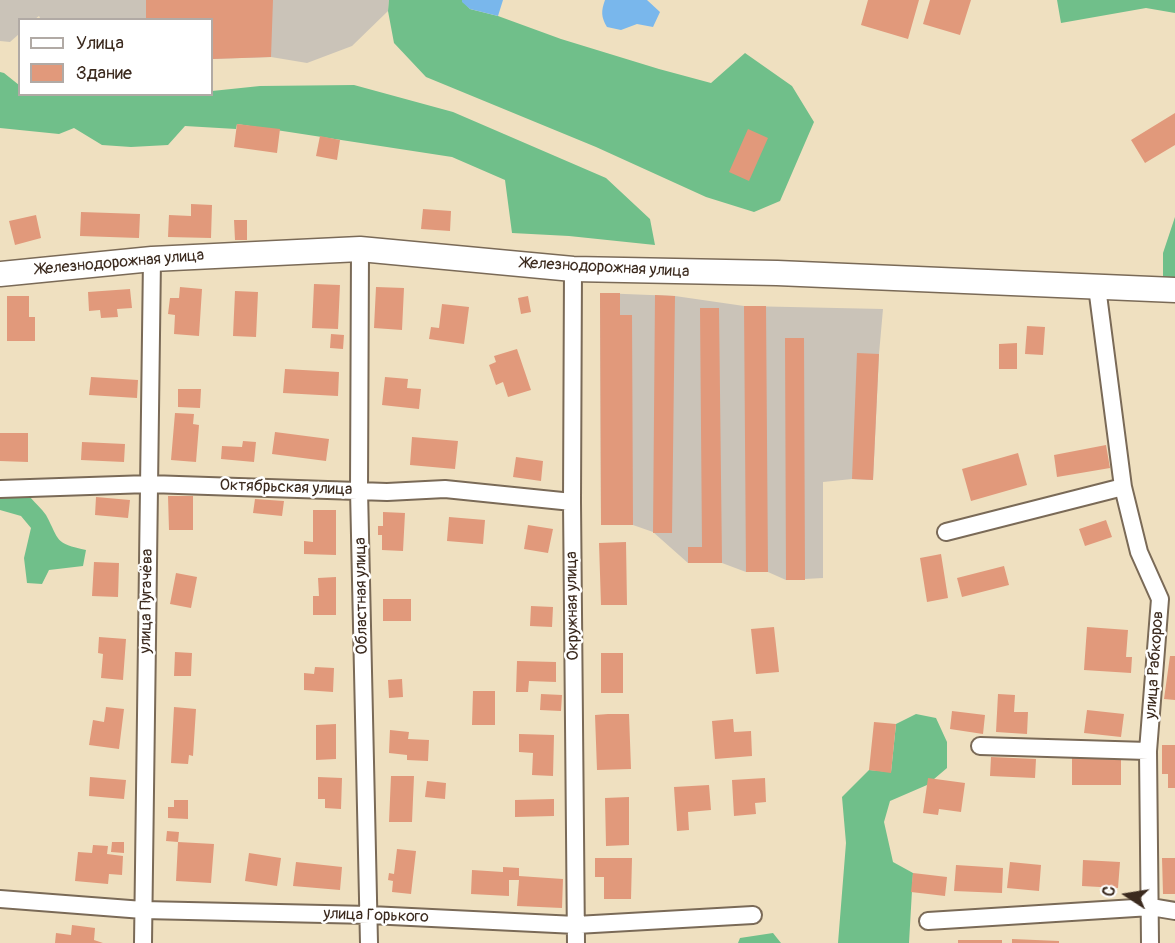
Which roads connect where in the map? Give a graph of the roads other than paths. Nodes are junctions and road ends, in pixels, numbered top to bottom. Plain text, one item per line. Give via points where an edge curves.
1 (360, 249) junction
2 (152, 259) junction
3 (573, 269) junction
4 (0, 274) edge
5 (1097, 287) junction
6 (1175, 291) edge
7 (149, 484) junction
8 (1123, 487) junction
9 (0, 489) edge
10 (359, 490) junction
11 (572, 502) junction
12 (945, 532) dead end
13 (1168, 602) edge
14 (980, 746) dead end
15 (1148, 751) junction
16 (0, 899) edge
17 (1151, 907) junction
18 (143, 910) junction
19 (1175, 911) edge
20 (370, 915) junction
21 (753, 915) dead end
22 (928, 921) dead end
23 (576, 925) junction
24 (143, 943) edge
25 (369, 943) edge
26 (576, 943) edge
27 (1150, 943) edge

1 - 2 street, Железнодорожная улица
1 - 3 street, Железнодорожная улица
1 - 10 street, Областная улица
2 - 4 street, Железнодорожная улица
2 - 7 street, улица Пугачёва
3 - 5 street, Железнодорожная улица via 777,273
3 - 11 street, Окружная улица
5 - 6 street, Железнодорожная улица
5 - 8 street, улица Рабкоров
7 - 9 street, Октябрьская улица
7 - 10 street, Октябрьская улица
7 - 18 street, улица Пугачёва
8 - 12 street
8 - 13 street, улица Рабкоров via 1139,552
10 - 11 street, Октябрьская улица via 445,489
10 - 20 street, Областная улица
11 - 23 street, Окружная улица
13 - 15 street, улица Рабкоров
14 - 15 street
15 - 17 street, улица Рабкоров
16 - 18 street, улица Горького
17 - 19 street
17 - 22 street
17 - 27 street, улица Рабкоров
18 - 20 street, улица Горького
18 - 24 street, улица Пугачёва
20 - 23 street, улица Горького
20 - 25 street, Областная улица
21 - 23 street, улица Горького
23 - 26 street, Окружная улица

